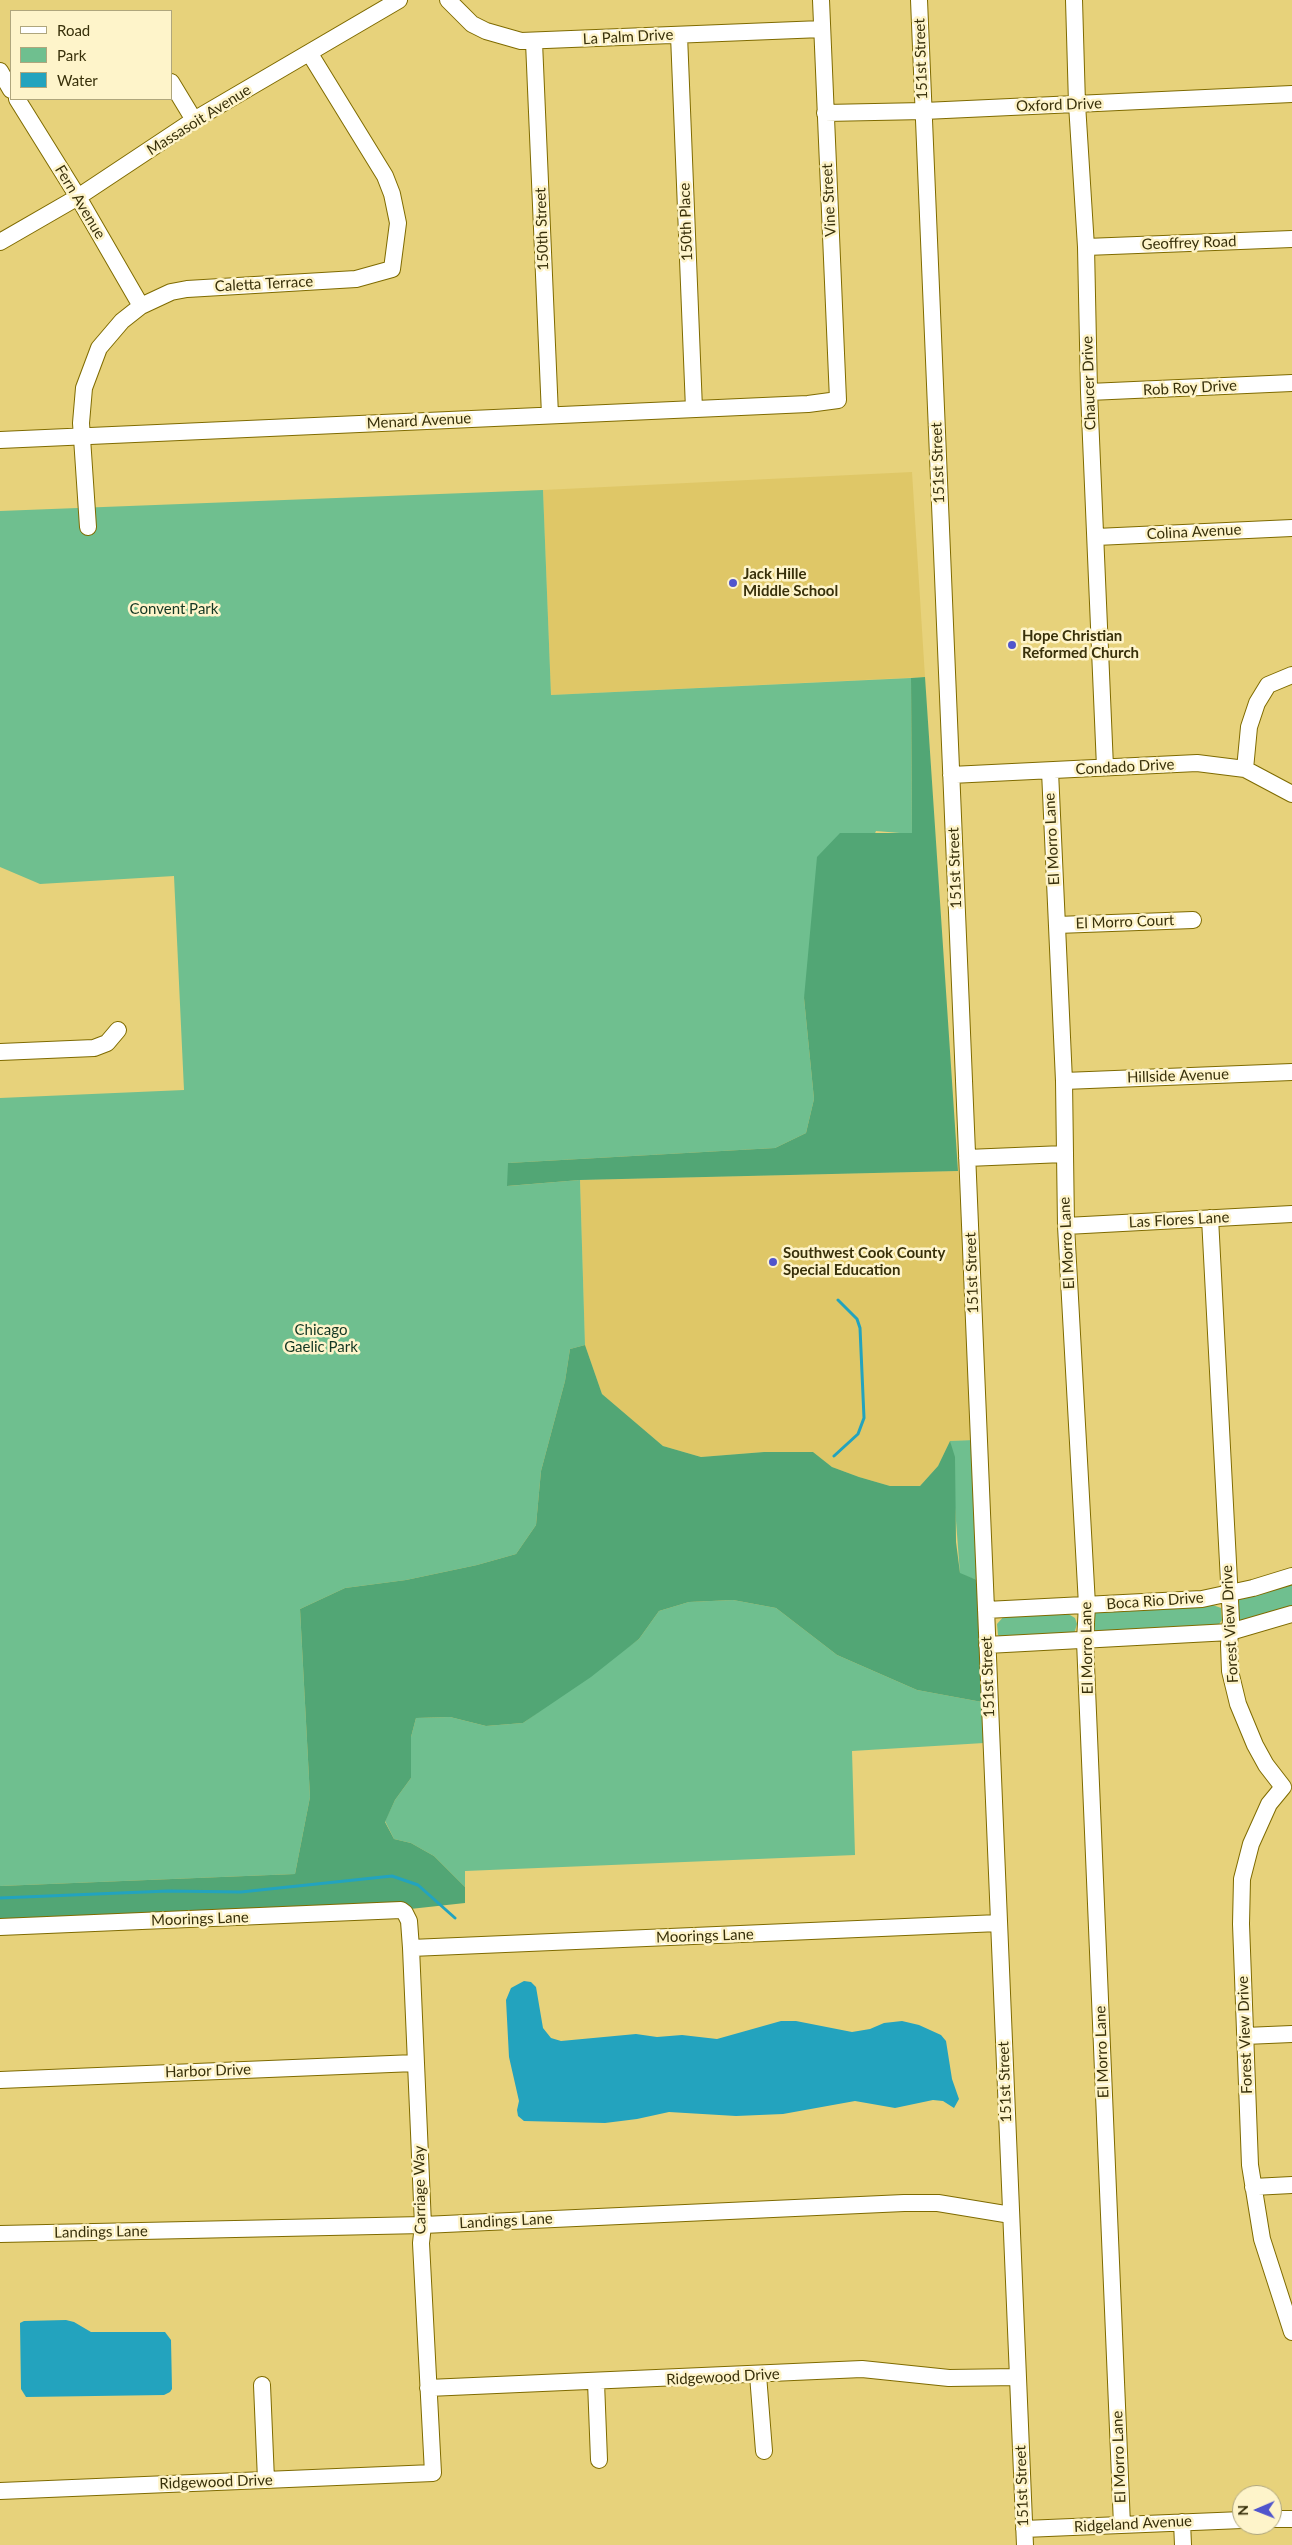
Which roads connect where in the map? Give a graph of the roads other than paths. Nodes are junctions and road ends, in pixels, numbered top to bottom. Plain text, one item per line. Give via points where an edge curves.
1 (399, 0) edge
2 (448, 0) edge
3 (821, 0) edge
4 (919, 0) edge
5 (1074, 0) edge
6 (822, 29) junction
7 (678, 35) junction
8 (534, 42) junction
9 (310, 54) junction
10 (172, 84) edge
11 (1292, 94) edge
12 (18, 100) edge
13 (1077, 104) junction
14 (924, 111) junction
15 (825, 113) junction
16 (194, 120) junction
17 (78, 197) junction
18 (1292, 239) edge
19 (0, 242) edge
20 (1086, 247) junction
21 (142, 306) junction
22 (1292, 383) edge
23 (1089, 392) junction
24 (838, 400) joint
25 (694, 409) junction
26 (550, 415) junction
27 (82, 437) junction
28 (0, 440) edge
29 (88, 527) dead end
30 (1292, 528) edge
31 (1096, 536) junction
32 (1292, 675) edge
33 (1105, 767) junction
34 (1245, 769) junction
35 (1050, 771) junction
36 (951, 775) junction
37 (1292, 794) edge
38 (1192, 920) dead end
39 (1057, 925) junction
40 (118, 1030) dead end
41 (0, 1052) edge
42 (1292, 1072) edge
43 (1064, 1081) junction
44 (1064, 1154) junction
45 (967, 1158) junction
46 (1292, 1214) edge
47 (1210, 1218) junction
48 (1066, 1226) junction
49 (1292, 1576) edge
50 (1228, 1594) junction
51 (1087, 1605) junction
52 (986, 1610) junction
53 (1292, 1614) edge
54 (1230, 1632) junction
55 (1084, 1641) junction
56 (987, 1645) junction
57 (1289, 1788) edge
58 (401, 1910) joint
59 (999, 1923) junction
60 (0, 1927) edge
61 (411, 1948) junction
62 (1292, 2034) edge
63 (1245, 2036) junction
64 (415, 2062) junction
65 (0, 2080) edge
66 (1292, 2185) edge
67 (1253, 2187) junction
68 (1011, 2215) junction
69 (423, 2225) junction
70 (0, 2234) edge
71 (1292, 2332) edge
72 (758, 2375) junction
73 (1018, 2377) junction
74 (596, 2382) junction
75 (262, 2385) dead end
76 (428, 2388) junction
77 (764, 2452) dead end
78 (599, 2460) dead end
79 (433, 2473) joint
80 (266, 2480) junction
81 (0, 2491) edge
82 (1232, 2520) edge
83 (1182, 2522) junction
84 (1122, 2525) junction
85 (1025, 2537) edge
86 (1183, 2545) edge

1 - 9 street, Massasoit Avenue
2 - 8 street, La Palm Drive via 472,24 486,31
3 - 6 street, Vine Street
4 - 14 street, 151st Street
5 - 13 street, Chaucer Drive
6 - 7 street, La Palm Drive
6 - 15 street, Vine Street
7 - 8 street, La Palm Drive
7 - 25 street, 150th Place
8 - 26 street, 150th Street
9 - 16 street, Massasoit Avenue
9 - 21 street, Caletta Terrace via 380,168 392,194 398,223 392,269 356,279 187,289 171,292
10 - 16 street
11 - 13 street, Oxford Drive
12 - 17 street, Fern Avenue
13 - 14 street, Oxford Drive
13 - 20 street, Chaucer Drive
14 - 15 street, Oxford Drive
14 - 36 street, 151st Street
15 - 24 street, Vine Street
16 - 17 street, Massasoit Avenue
17 - 19 street, Massasoit Avenue
17 - 21 street, Fern Avenue
18 - 20 street, Geoffrey Road
20 - 23 street, Chaucer Drive
21 - 27 street, Caletta Terrace via 108,335 89,369 82,401
22 - 23 street, Rob Roy Drive
23 - 31 street, Chaucer Drive
24 - 25 street, Menard Avenue
25 - 26 street, Menard Avenue
26 - 27 street, Menard Avenue
27 - 28 street, Menard Avenue
27 - 29 street, Caletta Terrace
30 - 31 street, Colina Avenue
31 - 33 street, Chaucer Drive
32 - 34 street via 1268,685 1257,703 1249,727
33 - 34 street, Condado Drive via 1197,763
33 - 35 street, Condado Drive
34 - 37 street, Condado Drive
35 - 36 street, Condado Drive
35 - 39 street, El Morro Lane
36 - 45 street, 151st Street
38 - 39 street, El Morro Court
39 - 43 street, El Morro Lane
40 - 41 street via 107,1043 94,1048
42 - 43 street, Hillside Avenue
43 - 44 street, El Morro Lane
44 - 45 street
44 - 48 street, El Morro Lane
45 - 52 street, 151st Street
46 - 47 street, Las Flores Lane
47 - 48 street, Las Flores Lane
47 - 50 street, Forest View Drive
48 - 51 street, El Morro Lane
49 - 50 street, Boca Rio Drive
50 - 51 street, Boca Rio Drive
50 - 54 street, Forest View Drive
51 - 52 street, Boca Rio Drive
51 - 55 street, El Morro Lane
52 - 56 street, 151st Street
53 - 54 street
54 - 55 street
54 - 57 street, Forest View Drive via 1230,1671 1238,1704 1266,1765
55 - 56 street
55 - 84 street, El Morro Lane
56 - 59 street, 151st Street
57 - 63 street, Forest View Drive via 1269,1804 1251,1844 1242,1879
58 - 60 street, Moorings Lane
58 - 61 street, Carriage Way via 408,1921
59 - 61 street, Moorings Lane
59 - 68 street, 151st Street
61 - 64 street, Carriage Way
62 - 63 street
63 - 67 street, Forest View Drive
64 - 65 street, Harbor Drive
64 - 69 street, Carriage Way
66 - 67 street
67 - 71 street, Forest View Drive via 1262,2239
68 - 69 street, Landings Lane via 938,2203 904,2203
68 - 73 street, 151st Street
69 - 70 street, Landings Lane
69 - 76 street, Carriage Way via 421,2243
72 - 73 street, Ridgewood Drive via 862,2369 949,2378
72 - 74 street, Ridgewood Drive
72 - 77 street
73 - 85 street, 151st Street
74 - 76 street, Ridgewood Drive
74 - 78 street
75 - 80 street
76 - 79 street, Carriage Way
79 - 80 street, Ridgewood Drive
80 - 81 street, Ridgewood Drive
82 - 83 street, Ridgeland Avenue
83 - 84 street, Ridgeland Avenue
83 - 86 street
84 - 85 street, Ridgeland Avenue

